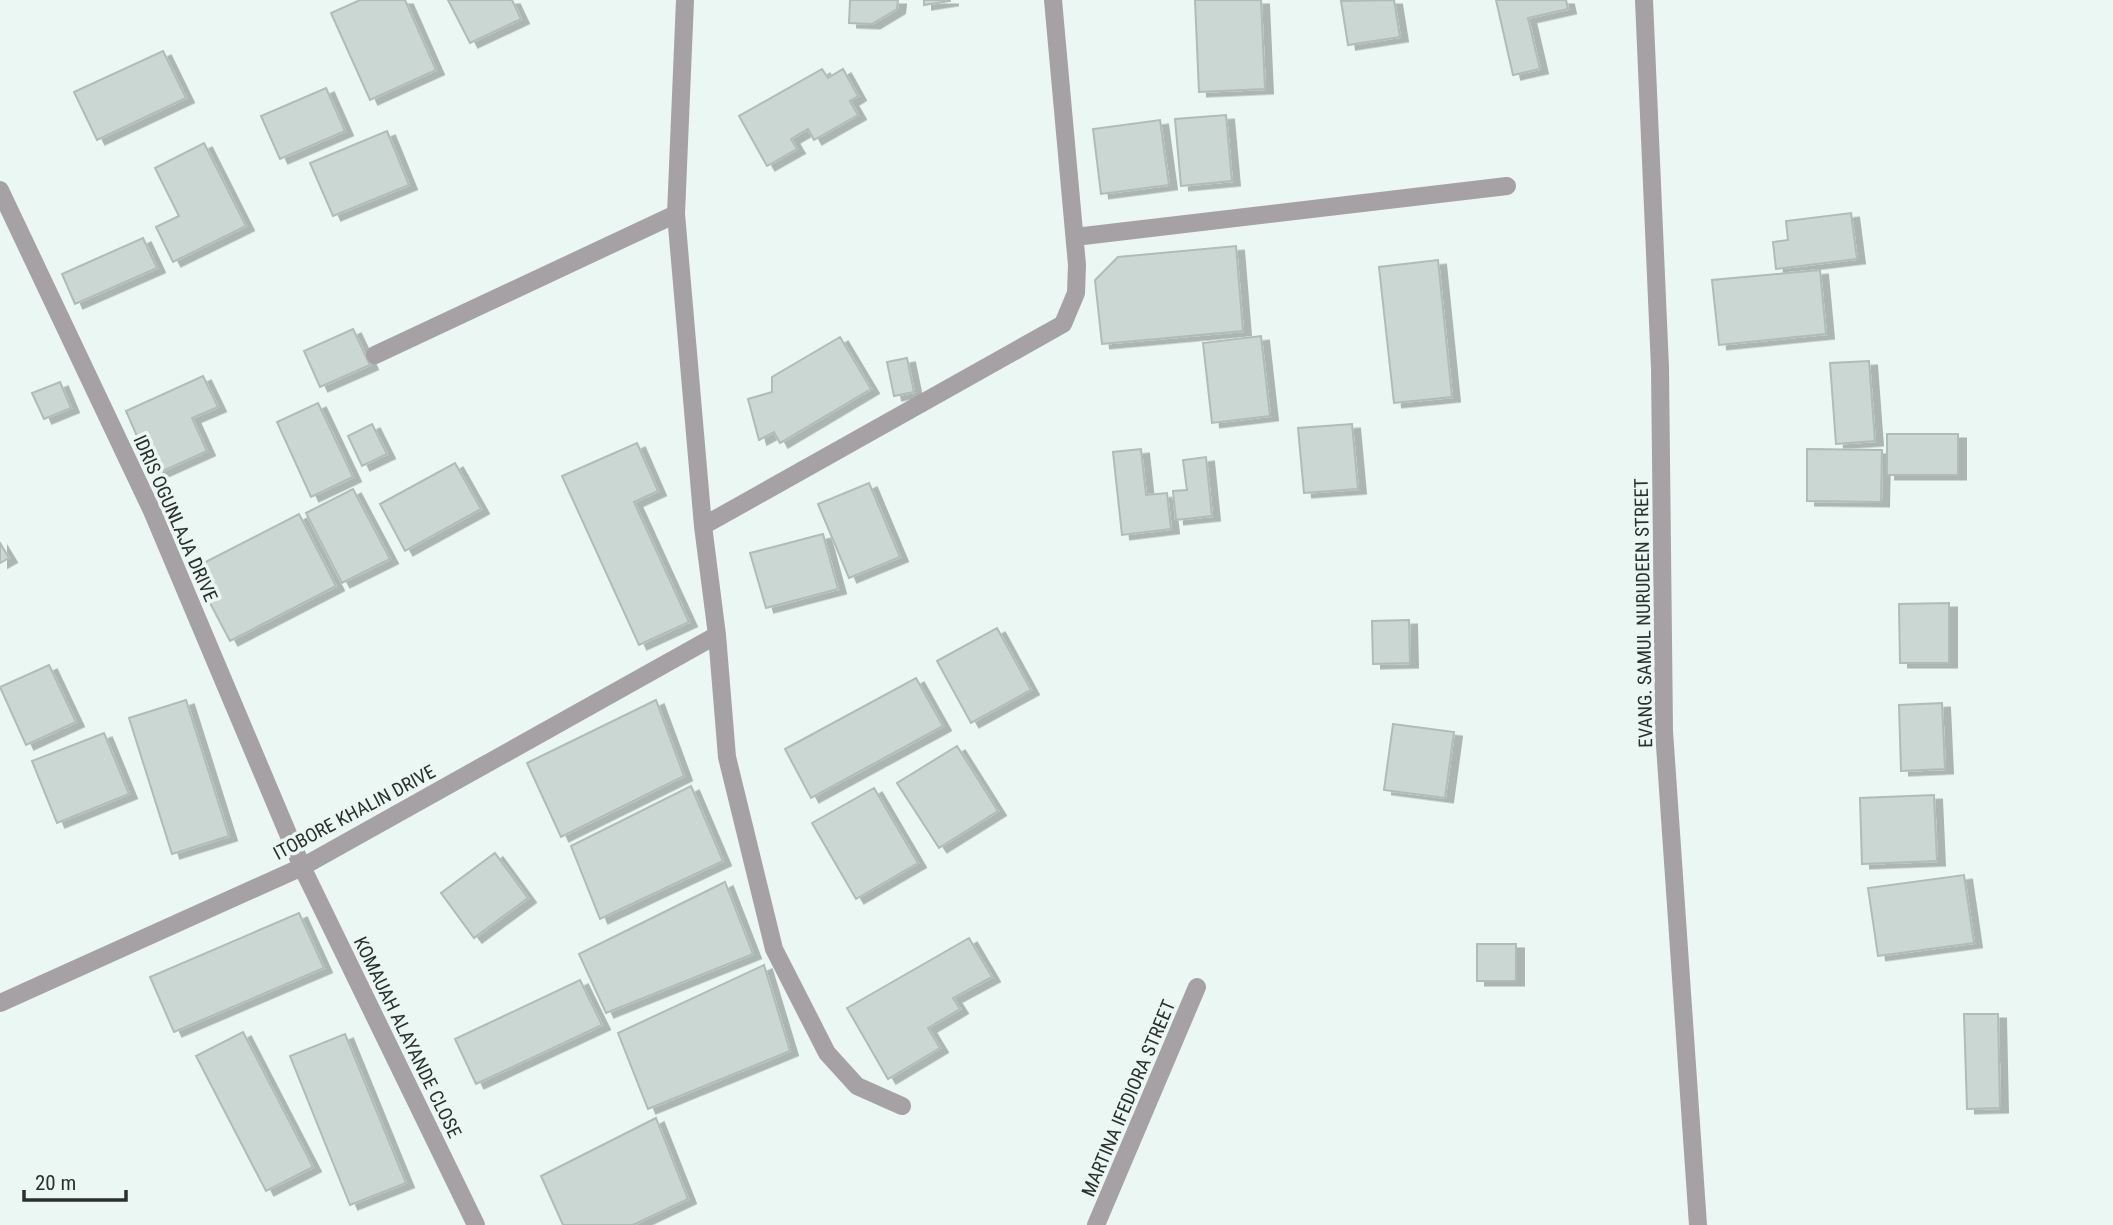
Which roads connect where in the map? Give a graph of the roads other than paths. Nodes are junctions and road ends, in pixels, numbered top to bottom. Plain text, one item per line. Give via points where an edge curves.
1 (685, 0) edge
2 (1053, 0) edge
3 (1644, 0) edge
4 (1507, 186) dead end
5 (0, 190) edge
6 (676, 214) junction
7 (1075, 237) junction
8 (375, 355) dead end
9 (703, 526) junction
10 (717, 635) junction
11 (302, 867) junction
12 (1198, 987) dead end
13 (0, 1003) edge
14 (902, 1106) dead end
15 (476, 1225) edge
16 (1096, 1225) edge
17 (1698, 1225) edge

1 - 6 street
2 - 7 street
3 - 17 street, EVANG. SAMUL NURUDEEN STREET via 1660,368 1664,731
4 - 7 street
5 - 11 street, IDRIS OGUNLAJA DRIVE via 152,511
6 - 8 street
6 - 9 street
7 - 9 street via 1076,293 1063,324
9 - 10 street
10 - 11 street, ITOBORE KHALIN DRIVE
10 - 14 street via 727,757 774,948 827,1053 857,1086
11 - 13 street, ITOBORE KHALIN DRIVE
11 - 15 street, KOMAUAH ALAYANDE CLOSE
12 - 16 street, MARTINA IFEDIORA STREET

